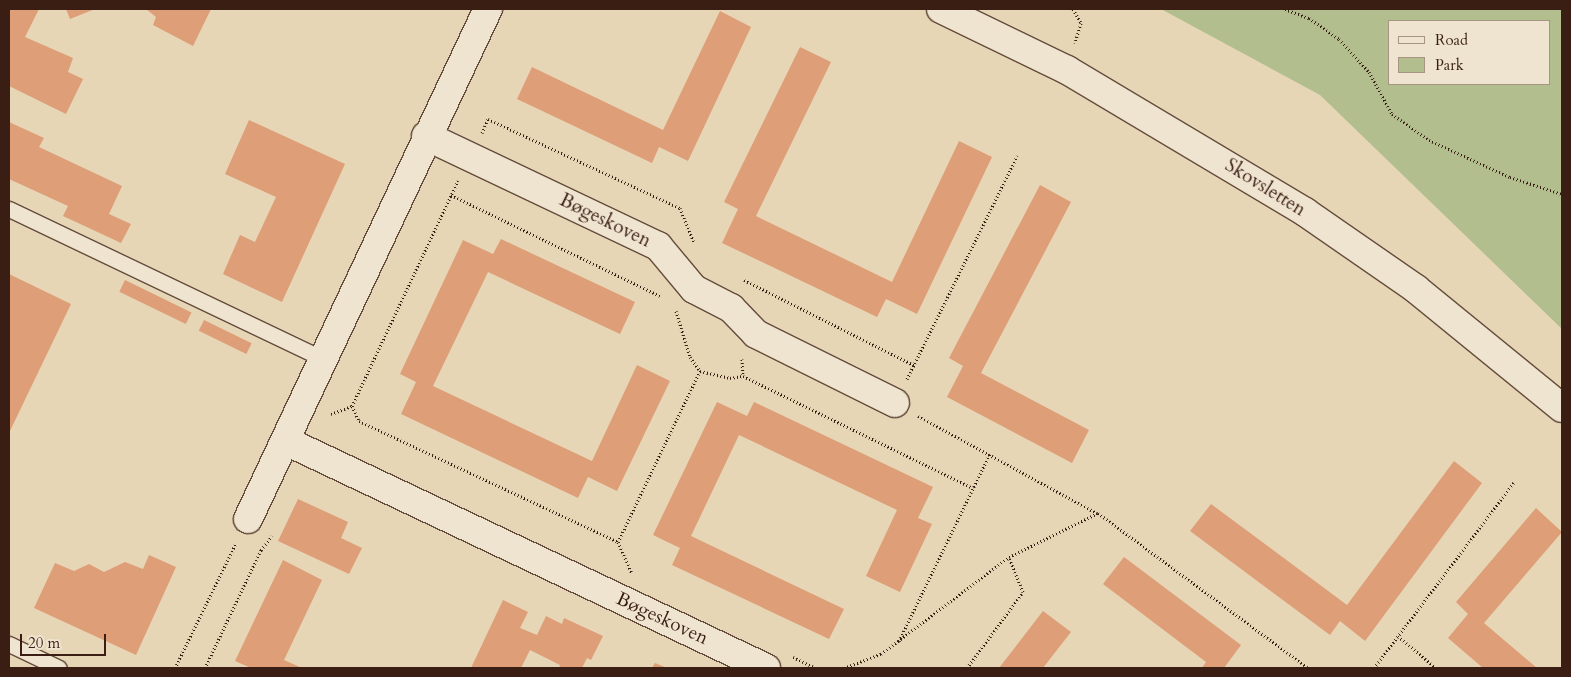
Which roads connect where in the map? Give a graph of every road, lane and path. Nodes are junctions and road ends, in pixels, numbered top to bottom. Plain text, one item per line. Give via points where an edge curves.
1 (488, 9) edge
2 (941, 9) edge
3 (1073, 9) edge
4 (1286, 9) edge
5 (1067, 70) junction
6 (426, 136) junction
7 (1017, 156) dead end
8 (470, 157) junction
9 (1562, 194) edge
10 (451, 195) junction
11 (9, 209) edge
12 (697, 250) dead end
13 (736, 276) dead end
14 (665, 298) dead end
15 (674, 303) dead end
16 (742, 350) dead end
17 (324, 359) junction
18 (914, 365) junction
19 (700, 371) junction
20 (743, 376) junction
21 (895, 403) junction
22 (352, 406) junction
23 (1562, 408) edge
24 (298, 446) junction
25 (990, 454) junction
26 (1514, 482) dead end
27 (972, 488) junction
28 (1098, 513) junction
29 (248, 519) joint
30 (275, 531) dead end
31 (618, 542) junction
32 (1009, 557) junction
33 (640, 578) dead end
34 (1398, 636) junction
35 (899, 642) junction
36 (9, 644) edge
37 (789, 655) dead end
38 (59, 668) edge
39 (175, 668) edge
40 (204, 668) edge
41 (766, 668) edge
42 (816, 668) edge
43 (844, 668) edge
44 (967, 668) edge
45 (1308, 668) edge
46 (1374, 668) edge
47 (1436, 668) edge

1 - 6 street
2 - 5 street, Skovsletten
3 - 5 path via 1082,23
4 - 9 path via 1310,18 1339,39 1369,72 1392,114 1429,140 1510,177
5 - 23 street, Skovsletten via 1305,212 1416,289
6 - 8 street, Bøgeskoven
6 - 17 street
7 - 18 path
8 - 10 path
8 - 12 path via 488,119 680,208
8 - 21 street, Bøgeskoven via 658,246 694,289 731,308 756,334
10 - 14 path
10 - 22 path
11 - 17 lane
13 - 18 path
15 - 19 path via 690,357
16 - 20 path
17 - 24 street
18 - 21 path
19 - 20 path via 730,378
19 - 31 path
20 - 27 path
21 - 25 path
22 - 24 path via 332,412
22 - 31 path via 359,421
24 - 29 street
24 - 41 street, Bøgeskoven
25 - 27 path
25 - 28 path
26 - 34 path
27 - 35 path
28 - 32 path
28 - 45 path
29 - 39 path
30 - 40 path via 260,550
31 - 33 path via 633,575
32 - 35 path
32 - 44 path via 1022,592
34 - 46 path
34 - 47 path
35 - 43 path via 881,654
36 - 38 lane
37 - 42 path

